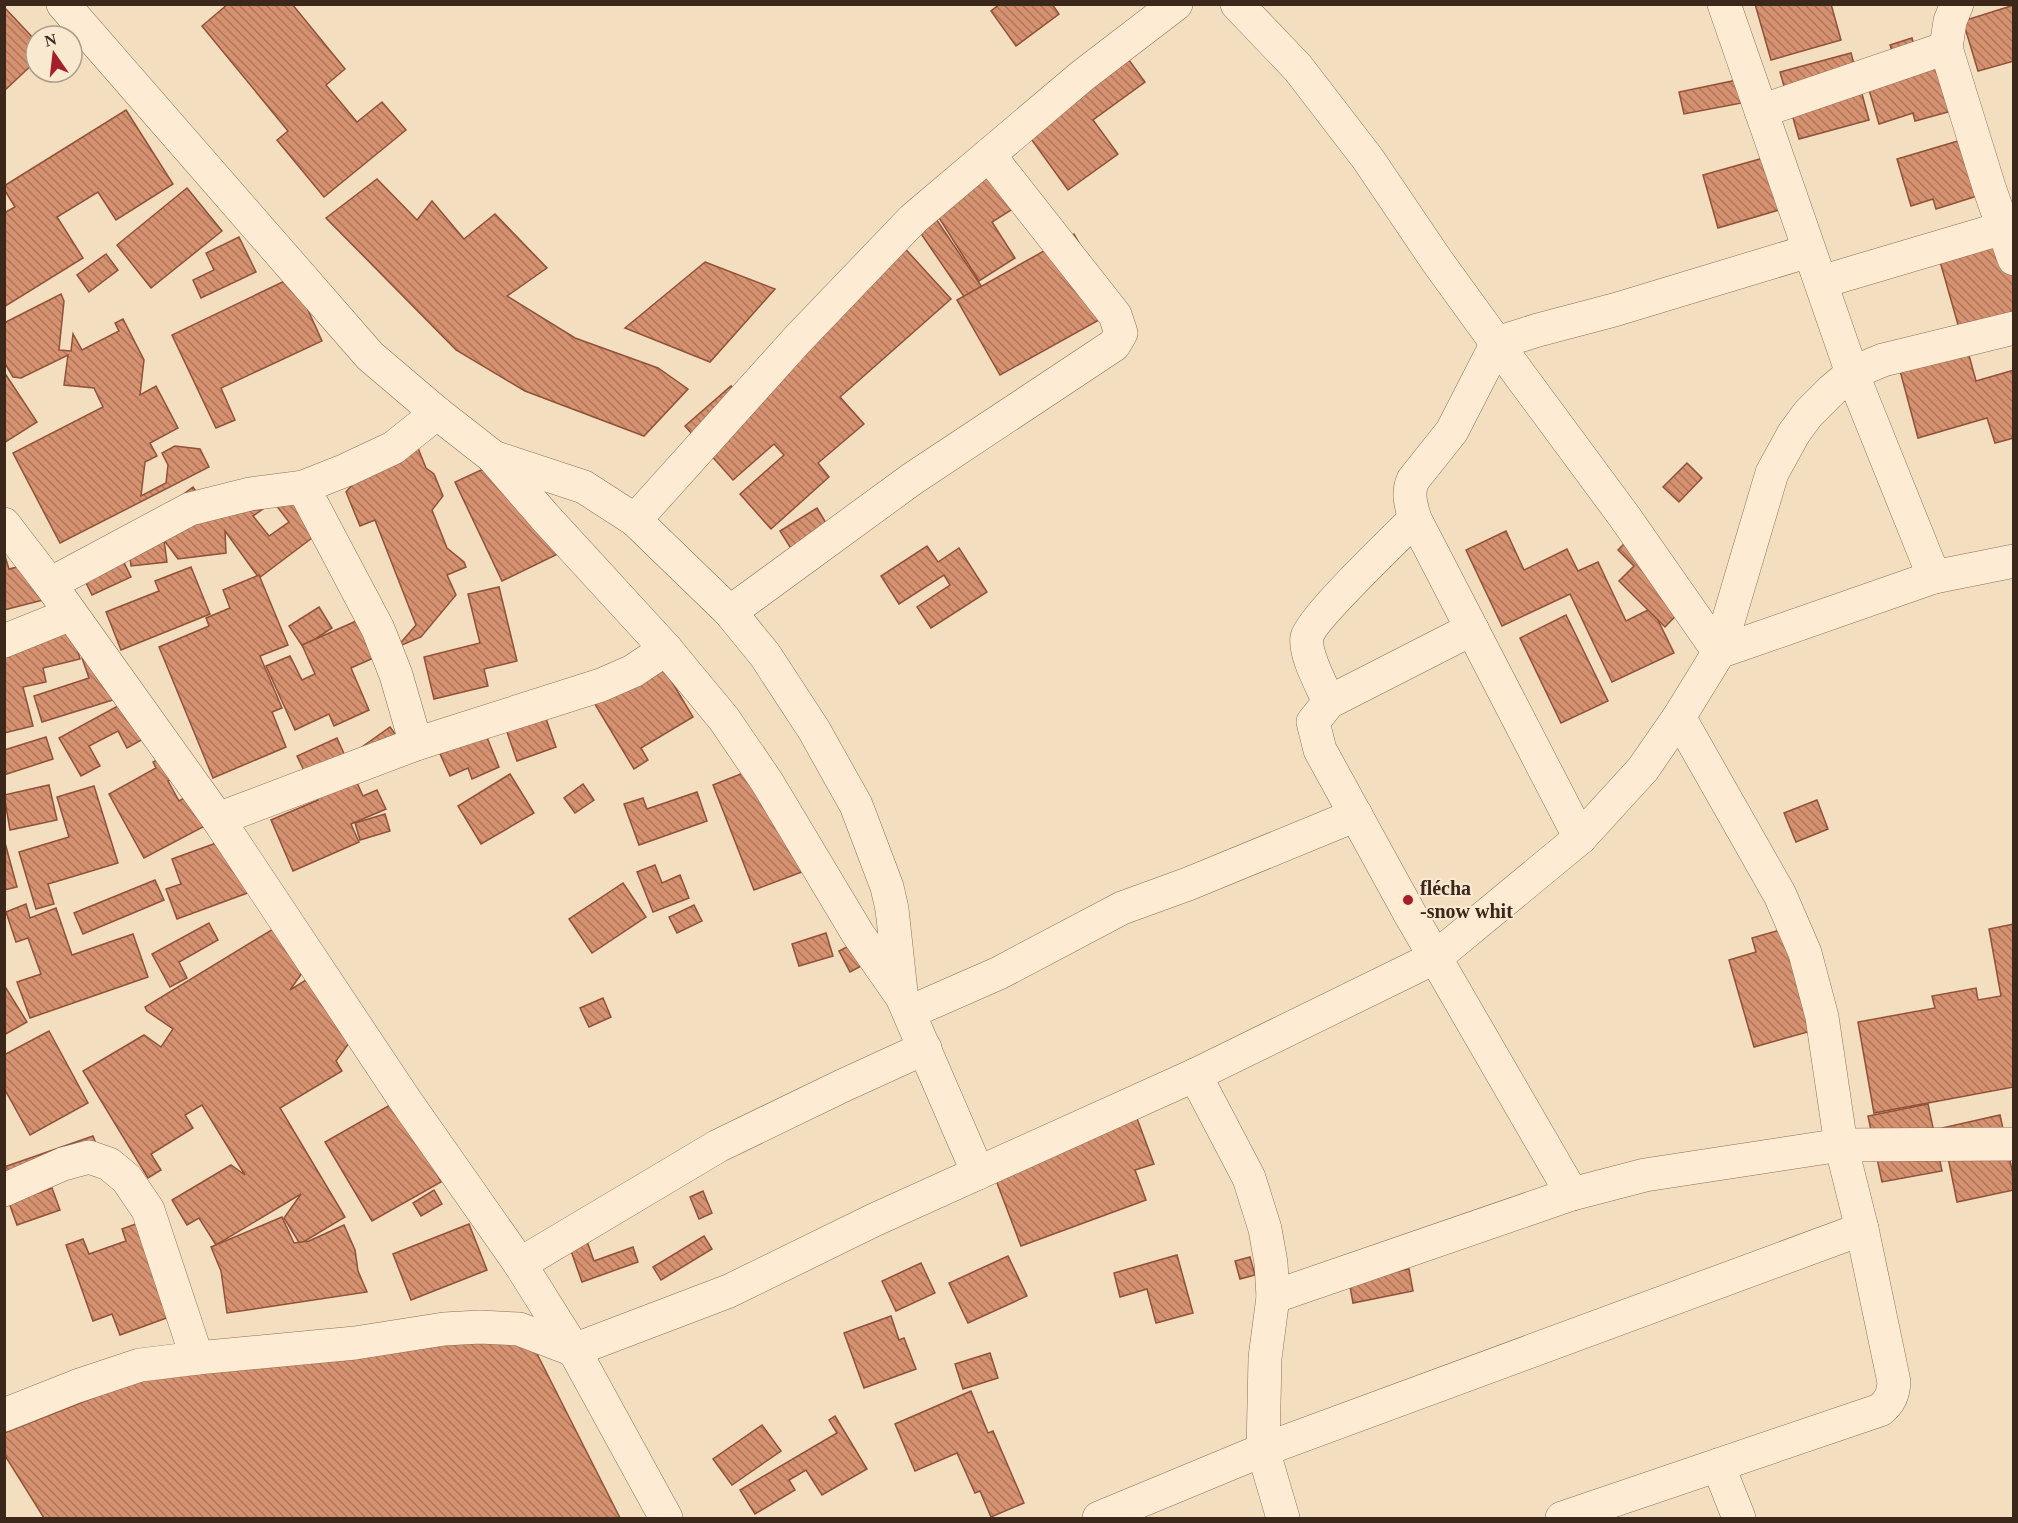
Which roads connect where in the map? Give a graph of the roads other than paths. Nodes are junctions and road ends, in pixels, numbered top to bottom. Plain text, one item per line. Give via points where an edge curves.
1 (63, 4) edge
2 (1176, 4) edge
3 (1237, 4) edge
4 (1724, 4) edge
5 (1957, 4) edge
6 (1946, 48) junction
7 (1761, 111) junction
8 (989, 155) junction
9 (2003, 228) junction
10 (1809, 251) junction
11 (2013, 259) edge
12 (1821, 282) junction
13 (2013, 328) edge
14 (1497, 343) junction
15 (1852, 373) junction
16 (437, 413) junction
17 (492, 456) junction
18 (303, 487) junction
19 (1415, 519) junction
20 (635, 520) junction
21 (4, 524) edge
22 (2013, 561) edge
23 (1934, 577) junction
24 (50, 584) junction
25 (730, 612) junction
26 (71, 614) junction
27 (1473, 629) junction
28 (4, 642) edge
29 (666, 649) junction
30 (1719, 652) junction
31 (1329, 702) junction
32 (1679, 717) junction
33 (416, 744) junction
34 (1356, 815) junction
35 (218, 819) junction
36 (1580, 838) junction
37 (1436, 957) junction
38 (906, 1005) junction
39 (925, 1048) junction
40 (1195, 1075) junction
41 (2013, 1144) edge
42 (1841, 1145) junction
43 (978, 1173) junction
44 (4, 1190) edge
45 (1572, 1194) junction
46 (1862, 1229) junction
47 (520, 1264) junction
48 (1273, 1297) junction
49 (574, 1350) junction
50 (197, 1358) junction
51 (4, 1415) edge
52 (1263, 1450) junction
53 (1718, 1465) junction
54 (666, 1518) edge
55 (1099, 1518) edge
56 (1283, 1518) edge
57 (1562, 1518) edge
58 (1739, 1518) edge

1 - 16 street via 370,356
2 - 8 street via 1082,76
3 - 14 street via 1298,68 1368,159
4 - 7 street
5 - 6 street
6 - 7 street
6 - 9 street
7 - 10 street
8 - 20 street via 913,219 797,340
8 - 25 street via 1115,315 1121,333 1118,340 912,479
9 - 11 street
9 - 12 street
10 - 12 street
10 - 14 street
12 - 15 street
13 - 15 street via 1883,360
14 - 19 street via 1452,431 1413,480 1409,495
14 - 30 street
15 - 23 street
15 - 30 street via 1808,414 1772,473
16 - 17 street
16 - 18 street via 393,448
17 - 20 street via 584,486
17 - 29 street
18 - 24 street via 250,494 190,509
18 - 33 street via 378,629
19 - 27 street
19 - 31 street via 1315,622 1307,637 1309,655
20 - 25 street
21 - 24 street
22 - 23 street
23 - 30 street
24 - 26 street
25 - 38 street via 814,730 856,805 887,887
26 - 28 street
26 - 35 street
27 - 31 street
27 - 36 street
29 - 33 street via 633,671 601,685
29 - 38 street via 724,719 767,782
30 - 32 street
31 - 34 street via 1313,722 1316,735 1320,750
32 - 36 street via 1642,769
32 - 42 street via 1780,895 1805,953 1822,1017
33 - 35 street
34 - 37 street
34 - 38 street via 1122,908 999,973
35 - 47 street via 405,1100
36 - 37 street
37 - 40 street
37 - 45 street
38 - 39 street
39 - 43 street
39 - 47 street via 718,1146
40 - 43 street
40 - 48 street via 1249,1178 1265,1229
41 - 42 street
42 - 45 street via 1645,1175
42 - 46 street
43 - 49 street via 729,1291
44 - 50 street via 89,1157 109,1164 127,1179 148,1210
45 - 48 street
46 - 52 street
46 - 53 street via 1894,1382 1888,1404
47 - 49 street
48 - 52 street via 1265,1358
49 - 50 street via 519,1329 480,1327
49 - 54 street
50 - 51 street via 140,1365
52 - 55 street
52 - 56 street
53 - 57 street
53 - 58 street

